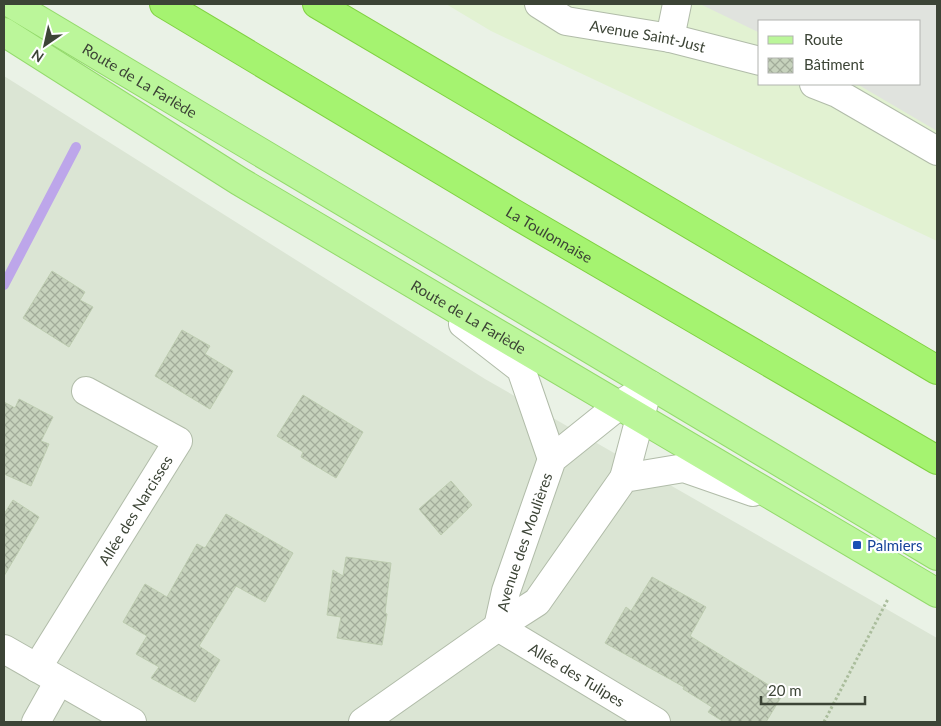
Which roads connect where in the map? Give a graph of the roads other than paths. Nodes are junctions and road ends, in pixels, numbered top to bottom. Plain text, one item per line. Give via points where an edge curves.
1 (12, 4) edge
2 (164, 4) edge
3 (318, 4) edge
4 (539, 4) edge
5 (677, 4) edge
6 (4, 32) edge
7 (670, 38) junction
8 (758, 60) edge
9 (817, 85) edge
10 (937, 151) edge
11 (405, 278) junction
12 (937, 370) edge
13 (650, 385) junction
14 (86, 391) dead end
15 (629, 412) junction
16 (552, 459) junction
17 (937, 460) edge
18 (624, 478) junction
19 (788, 504) junction
20 (937, 556) edge
21 (937, 593) edge
22 (498, 627) junction
23 (4, 649) edge
24 (48, 674) junction
25 (36, 722) edge
26 (132, 722) edge
27 (363, 722) edge
28 (656, 722) edge

1 - 13 main road, Route de La Farlède
2 - 17 highway, La Toulonnaise
3 - 12 highway
4 - 7 street, Avenue Saint-Just via 566,21
5 - 7 street
6 - 11 main road, Route de La Farlède via 239,182
7 - 8 street, Avenue Saint-Just
9 - 10 street via 837,93
11 - 15 main road, Route de La Farlède
11 - 16 street, Avenue des Moulières via 521,369
13 - 15 street, Avenue des Moulières
13 - 20 main road, Route de La Farlède
14 - 24 street, Allée des Narcisses via 178,441
15 - 16 street, Avenue des Moulières
15 - 18 street, Avenue des Moulières
15 - 19 main road, Route de La Farlède
16 - 22 street, Avenue des Moulières via 506,591
18 - 19 street via 684,468
18 - 22 street, Avenue des Moulières via 537,602
19 - 21 main road, Route de La Farlède
22 - 27 street, Avenue des Moulières
22 - 28 street, Allée des Tulipes
23 - 24 street
24 - 25 street
24 - 26 street

